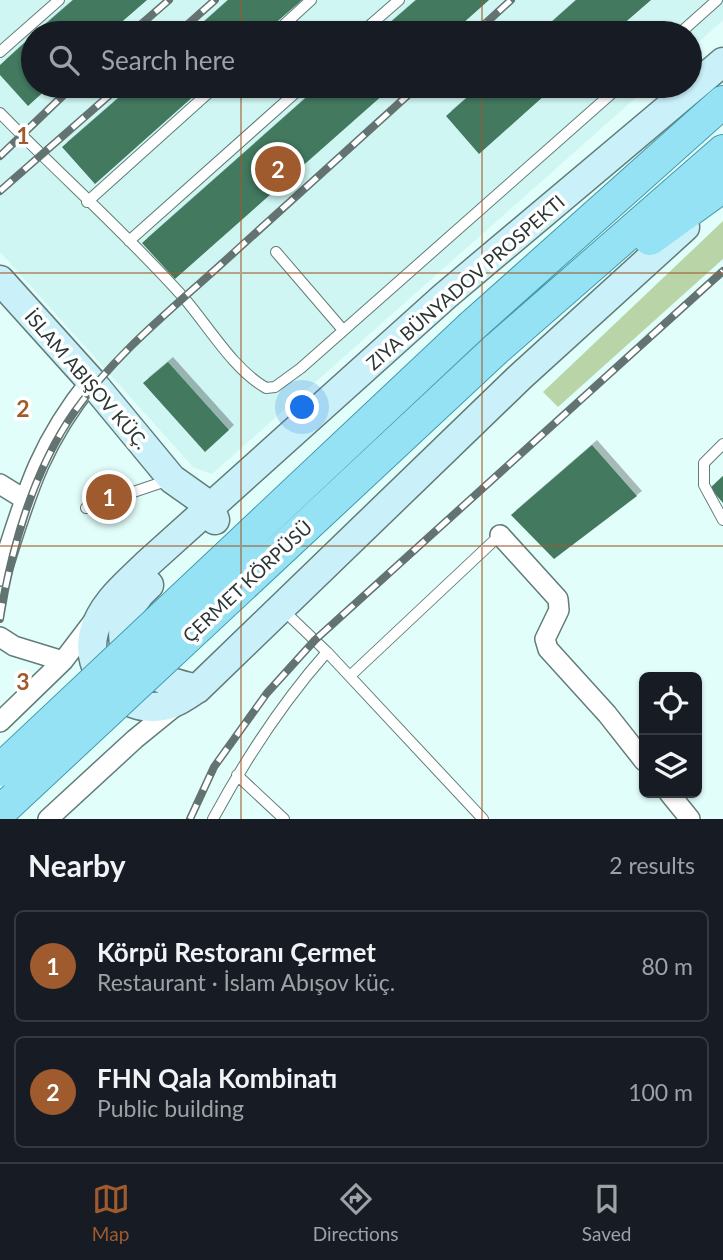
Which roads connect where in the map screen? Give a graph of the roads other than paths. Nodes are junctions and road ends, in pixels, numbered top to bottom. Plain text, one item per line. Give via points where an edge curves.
1 (59, 0) edge
2 (312, 0) edge
3 (399, 0) edge
4 (717, 0) edge
5 (35, 21) edge
6 (288, 21) edge
7 (375, 21) edge
8 (693, 21) edge
9 (21, 33) edge
10 (0, 52) edge
11 (723, 62) edge
12 (702, 80) edge
13 (203, 98) edge
14 (290, 98) edge
15 (606, 98) edge
16 (680, 98) edge
17 (718, 105) edge
18 (0, 113) edge
19 (723, 151) edge
20 (723, 186) edge
21 (723, 192) edge
22 (87, 202) junction
23 (129, 241) junction
24 (276, 252) dead end
25 (0, 280) edge
26 (472, 326) joint
27 (343, 330) junction
28 (495, 349) junction
29 (92, 381) junction
30 (723, 444) edge
31 (172, 479) junction
32 (0, 484) edge
33 (24, 499) junction
34 (210, 506) junction
35 (86, 508) dead end
36 (723, 520) edge
37 (500, 535) joint
38 (147, 564) junction
39 (0, 576) edge
40 (104, 607) junction
41 (282, 610) junction
42 (0, 638) edge
43 (327, 652) junction
44 (63, 661) junction
45 (350, 676) junction
46 (197, 689) junction
47 (0, 722) edge
48 (639, 755) edge
49 (0, 770) edge
50 (237, 775) junction
51 (673, 798) edge
52 (0, 812) edge
53 (48, 819) edge
54 (213, 819) edge
55 (284, 819) edge
56 (484, 819) edge
57 (690, 819) edge

1 - 5 lane
2 - 6 lane
3 - 7 lane
4 - 8 lane
9 - 10 lane
11 - 12 main road, ZIYA BÜNYADOV PROSPEKTI
13 - 22 lane
14 - 23 lane
15 - 27 lane
16 - 34 main road, ZIYA BÜNYADOV PROSPEKTI via 446,296
17 - 26 main road, ZIYA BÜNYADOV PROSPEKTI
18 - 22 lane
19 - 28 main road
20 - 28 main road
21 - 41 main road via 500,396
22 - 23 lane
23 - 27 lane via 246,372 267,388 301,368
24 - 27 lane
25 - 29 main road
26 - 49 main road, ÇERMET KÖRPÜSÜ, bridge
28 - 52 main road, ÇERMET KÖRPÜSÜ, bridge
29 - 31 main road
29 - 33 street via 51,436
30 - 36 lane via 704,463 704,485
31 - 34 main road
31 - 35 lane
31 - 38 main road via 178,505 173,529
32 - 33 street
33 - 39 street
34 - 38 main road, ZIYA BÜNYADOV PROSPEKTI
34 - 46 main road via 215,521 208,532 138,594 123,622 123,640 139,667
37 - 45 lane
37 - 48 street via 558,599 559,610 545,639 548,649
38 - 40 main road
40 - 44 street
40 - 46 main road via 94,633 94,664 116,694 145,706 164,706
41 - 43 lane
41 - 46 main road
42 - 44 street
43 - 45 lane
43 - 50 lane via 278,711
44 - 47 street
45 - 56 lane
46 - 53 street
50 - 54 lane
50 - 55 lane
51 - 57 street

